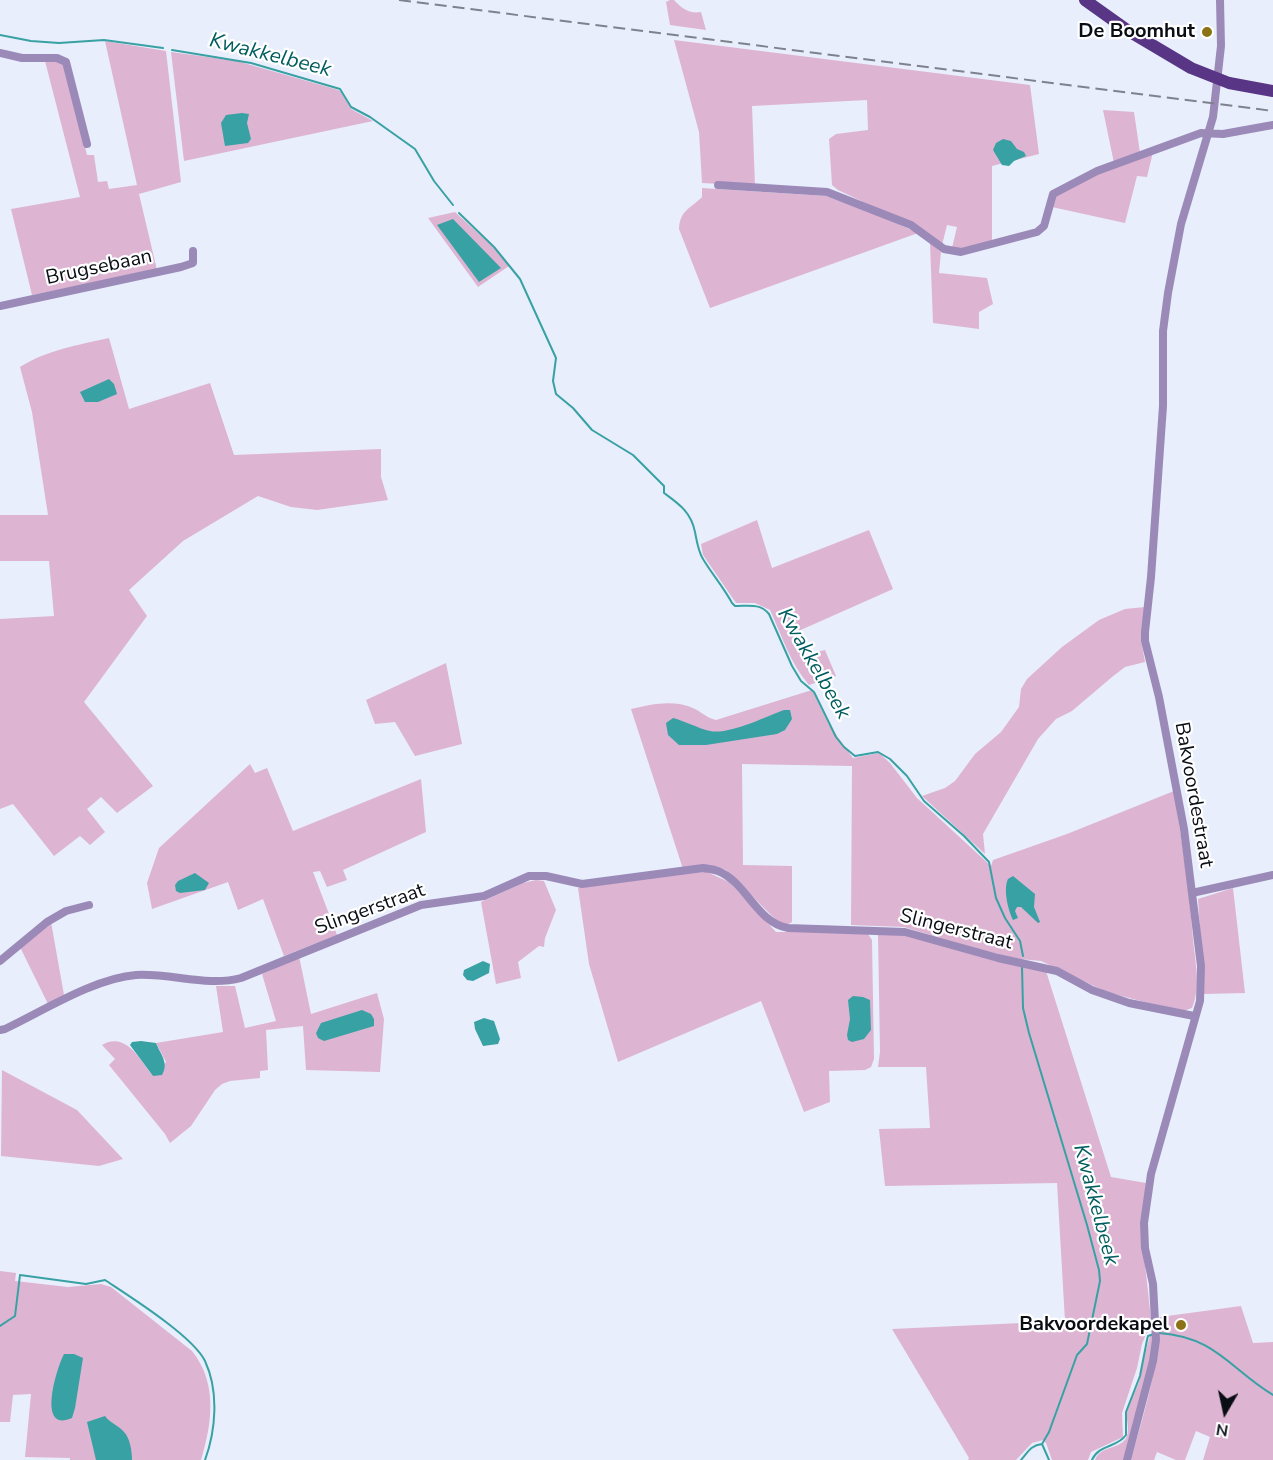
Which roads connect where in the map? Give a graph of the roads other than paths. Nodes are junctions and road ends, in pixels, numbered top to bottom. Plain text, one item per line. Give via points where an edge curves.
1 (1085, 0) edge
2 (1220, 0) edge
3 (0, 53) edge
4 (1219, 75) junction
5 (1273, 91) edge
6 (1273, 125) edge
7 (1210, 132) junction
8 (87, 144) dead end
9 (718, 185) dead end
10 (193, 251) dead end
11 (0, 306) edge
12 (1273, 875) edge
13 (1192, 893) junction
14 (89, 904) dead end
15 (0, 961) edge
16 (1194, 1016) junction
17 (0, 1030) edge
18 (1128, 1460) edge

1 - 4 main road via 1182,63
2 - 4 street, Bakvoordestraat
3 - 8 street via 66,62
4 - 5 main road
4 - 7 street, Bakvoordestraat
6 - 7 street via 1223,134
7 - 9 street via 1097,171 1058,190 1050,201 1044,226 1037,232 961,252 944,249 911,225 827,192
7 - 13 street, Bakvoordestraat via 1181,224 1163,331 1159,474 1145,632 1184,829
10 - 11 street, Brugsebaan via 193,263 181,267
12 - 13 street
13 - 16 street, Bakvoordestraat via 1201,966 1200,1001
14 - 15 street via 47,922
16 - 17 street, Slingerstraat via 1129,1004 1057,971 905,932 776,926 731,879 717,870 703,868 582,884 529,876 484,896 421,904 241,978 225,982 156,975 122,977
16 - 18 street, Bakvoordestraat via 1151,1174 1144,1223 1156,1340

